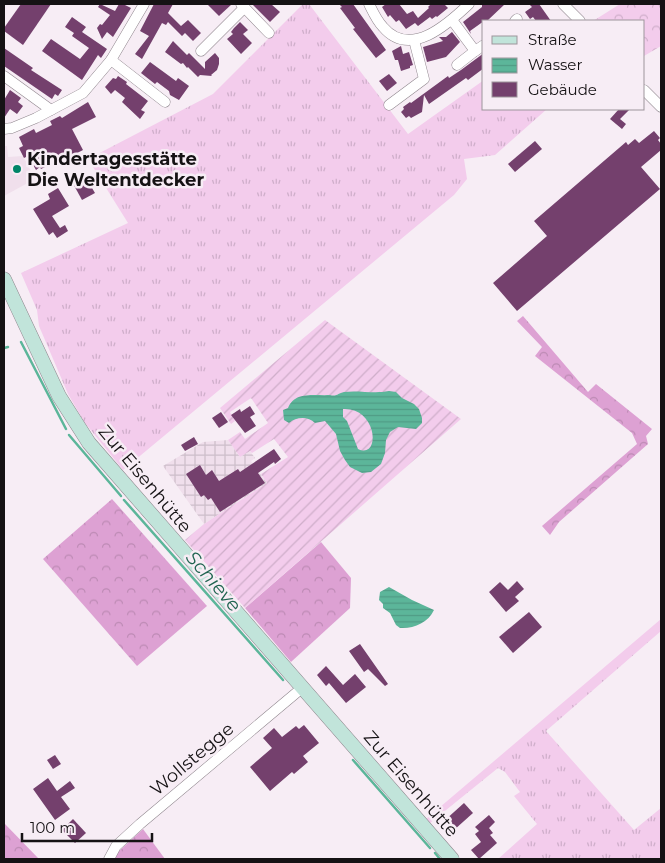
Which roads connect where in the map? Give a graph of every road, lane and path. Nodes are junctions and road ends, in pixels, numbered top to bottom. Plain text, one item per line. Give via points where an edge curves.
1 (144, 4) edge
2 (369, 4) edge
3 (469, 4) edge
4 (563, 4) edge
5 (242, 6) edge
6 (452, 20) junction
7 (579, 20) edge
8 (269, 33) dead end
9 (414, 40) junction
10 (479, 48) edge
11 (201, 51) dead end
12 (111, 60) junction
13 (456, 65) dead end
14 (4, 76) edge
15 (645, 91) edge
16 (165, 102) dead end
17 (389, 105) dead end
18 (661, 107) edge
19 (51, 110) junction
20 (4, 129) edge
21 (4, 279) edge
22 (302, 688) junction
23 (109, 859) edge
24 (452, 859) edge

1 - 12 street
2 - 9 street via 382,27 392,35
3 - 6 street
4 - 7 street
5 - 8 street
5 - 11 street
6 - 9 street via 429,35
6 - 10 street
9 - 17 street via 424,79
10 - 13 street
12 - 16 street
12 - 19 street via 83,93
14 - 19 street
15 - 18 street
19 - 20 street
21 - 22 street, Zur Eisenhütte via 59,396 89,444
22 - 23 street, Wollstegge via 140,824 116,846
22 - 24 street, Zur Eisenhütte

